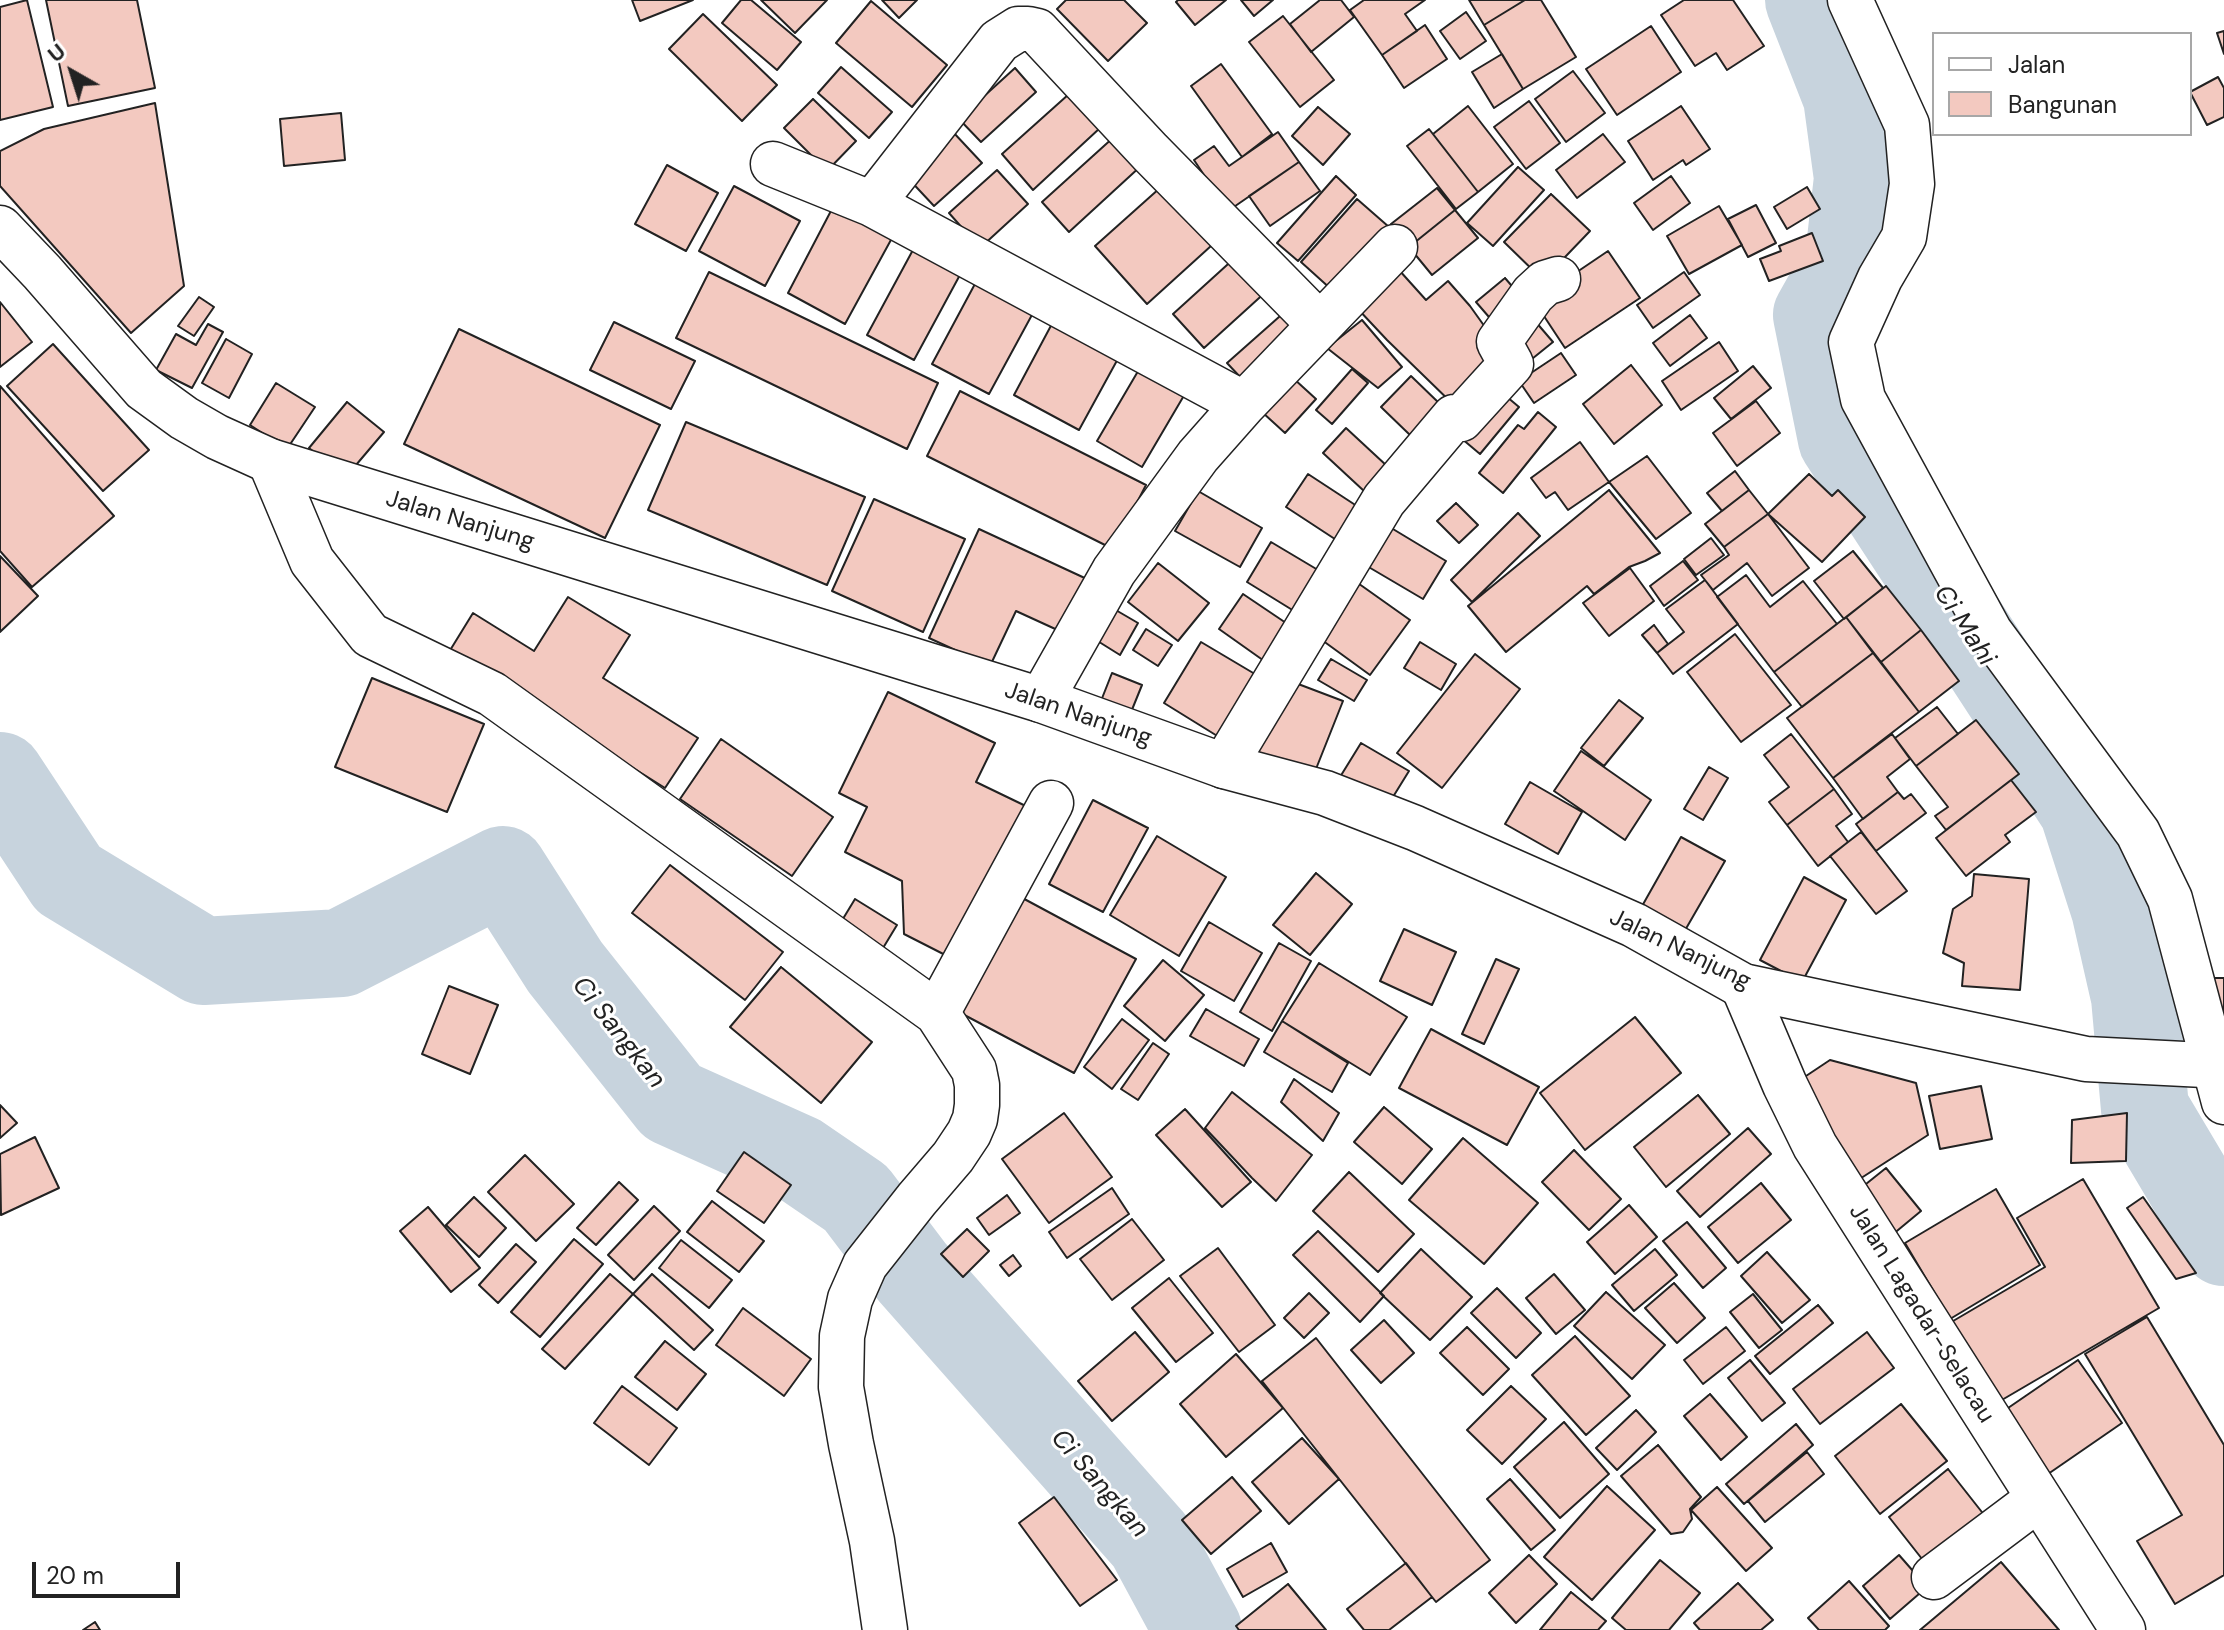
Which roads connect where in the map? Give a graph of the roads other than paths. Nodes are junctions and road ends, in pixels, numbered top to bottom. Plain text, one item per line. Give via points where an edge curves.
1 (1850, 0) edge
2 (773, 164) dead end
3 (872, 204) junction
4 (0, 228) edge
5 (1395, 247) dead end
6 (1558, 279) dead end
7 (1320, 325) junction
8 (1244, 404) junction
9 (270, 461) junction
10 (1041, 700) junction
11 (1224, 766) junction
12 (1051, 803) dead end
13 (1743, 986) junction
14 (937, 1013) junction
15 (2221, 1078) edge
16 (2038, 1499) junction
17 (1934, 1577) dead end
18 (885, 1630) edge
19 (2123, 1630) edge

1 - 15 street via 1907,125 1912,184 1904,237 1851,342 1863,399 1990,632 2138,833 2170,899
2 - 3 street
3 - 7 street via 999,41 1018,29 1037,31
3 - 8 street
4 - 9 street, Jalan Nanjung via 144,389 217,437
5 - 7 street
6 - 11 street via 1533,294 1499,342 1511,364 1461,419 1454,417 1384,500
7 - 8 street
8 - 10 street via 1198,456 1114,571
9 - 10 street, Jalan Nanjung
9 - 14 street via 312,561 370,635 492,694
10 - 11 street, Jalan Nanjung
11 - 13 street, Jalan Nanjung via 1325,793 1415,828 1634,925
12 - 14 street
13 - 15 street, Jalan Nanjung via 2086,1059 2153,1064
13 - 16 street, Jalan Lagadar-Selacau via 1815,1146
14 - 18 street via 974,1070 975,1119 963,1143 865,1265 842,1336 841,1387
16 - 17 street
16 - 19 street, Jalan Lagadar-Selacau

